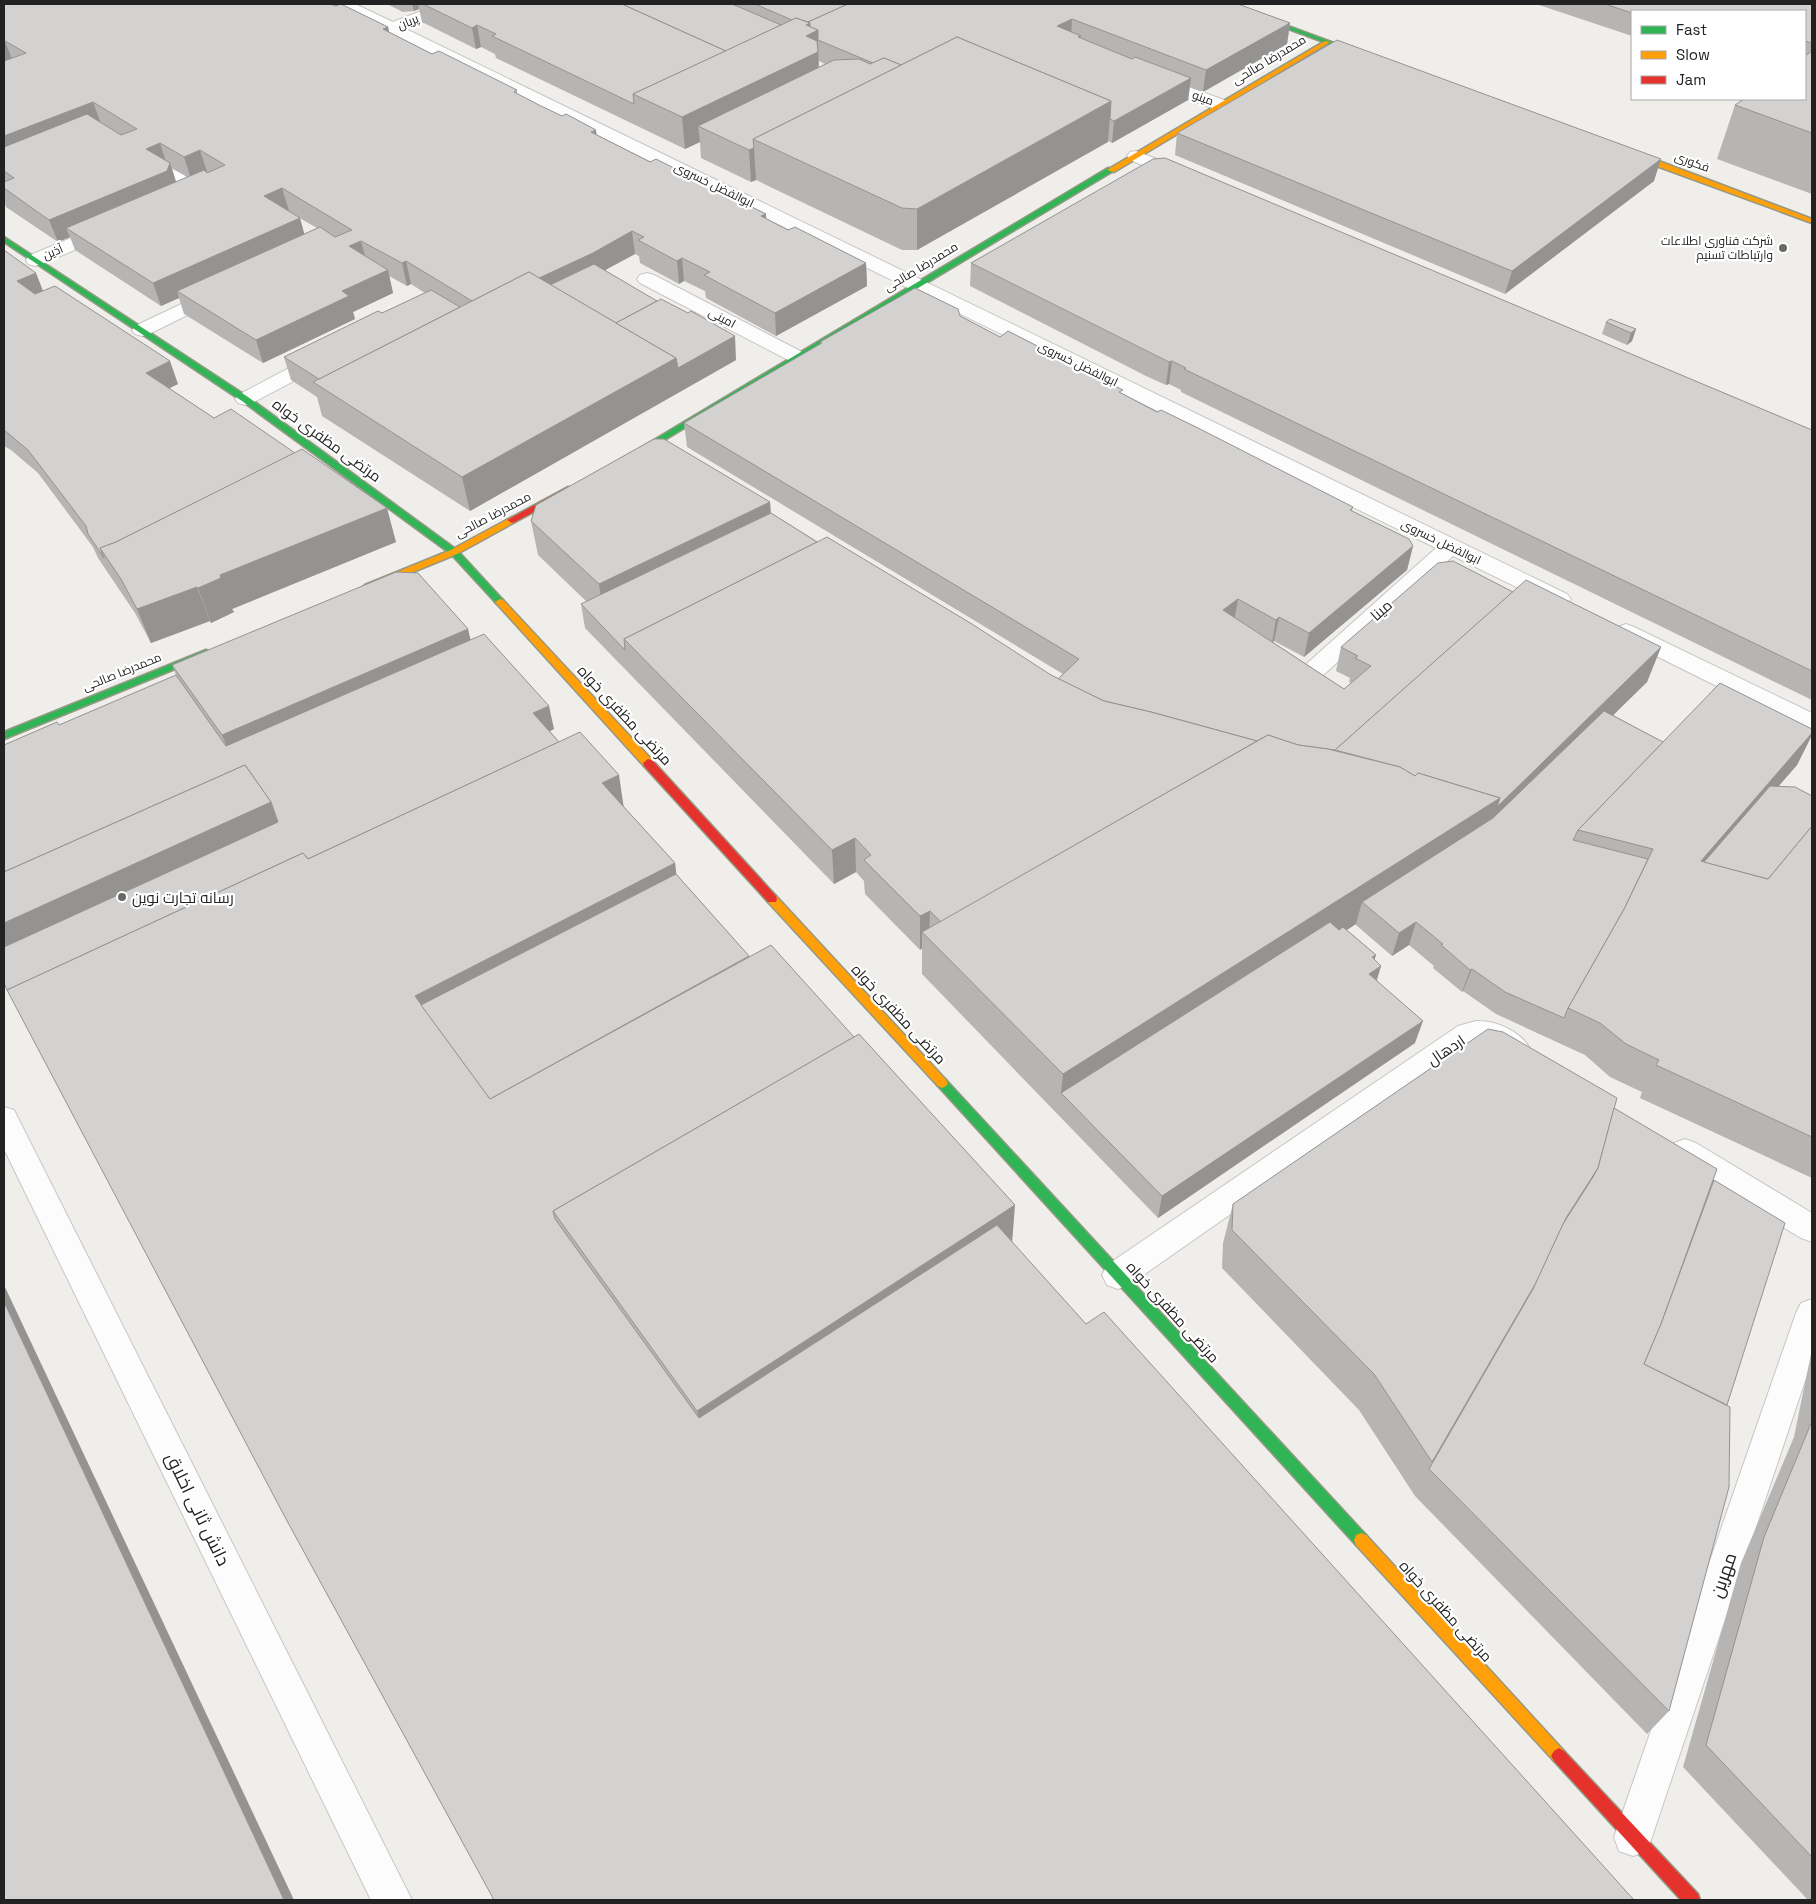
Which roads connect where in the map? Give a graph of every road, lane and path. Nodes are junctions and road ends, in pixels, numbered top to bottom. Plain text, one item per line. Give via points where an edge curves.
1 (343, 4) edge
2 (452, 4) edge
3 (1224, 4) edge
4 (393, 28) junction
5 (1327, 42) junction
6 (1346, 49) edge
7 (1142, 75) edge
8 (1222, 105) junction
9 (1616, 148) edge
10 (1136, 156) junction
11 (698, 161) dead end
12 (681, 169) junction
13 (164, 170) edge
14 (1200, 183) edge
15 (172, 201) edge
16 (126, 220) edge
17 (1812, 221) edge
18 (4, 239) edge
19 (35, 260) junction
20 (647, 279) dead end
21 (236, 284) edge
22 (918, 285) junction
23 (142, 330) junction
24 (338, 350) edge
25 (797, 357) junction
26 (245, 399) junction
27 (617, 464) edge
28 (583, 482) edge
29 (1451, 546) junction
30 (454, 552) junction
31 (353, 593) edge
32 (1574, 607) edge
33 (1610, 624) edge
34 (215, 649) edge
35 (1311, 673) edge
36 (1812, 723) edge
37 (4, 736) edge
38 (1537, 1061) edge
39 (4, 1118) edge
40 (1662, 1138) edge
41 (1812, 1229) edge
42 (1118, 1275) junction
43 (1812, 1313) edge
44 (1633, 1837) junction
45 (392, 1900) edge
46 (1692, 1900) edge

1 - 4 street, ابوالفضل خسروی
2 - 4 street, پریان
3 - 5 main road
4 - 12 street, ابوالفضل خسروی
5 - 6 main road
5 - 8 main road, محمدرضا صالحی
7 - 8 street, مینو
8 - 10 main road, محمدرضا صالحی
9 - 17 main road, فکوری
10 - 14 street
10 - 22 main road, محمدرضا صالحی
11 - 12 street
12 - 22 street, ابوالفضل خسروی
13 - 15 street via 199,189
16 - 19 street, آذین
18 - 19 main road, مرتضی مظفری خواه
19 - 23 main road, مرتضی مظفری خواه
20 - 25 street, امینی
21 - 23 street
22 - 25 main road, محمدرضا صالحی
22 - 29 street, ابوالفضل خسروی
23 - 26 main road, مرتضی مظفری خواه
24 - 26 street
25 - 27 main road, محمدرضا صالحی via 651,455
26 - 30 main road, مرتضی مظفری خواه
28 - 30 main road, محمدرضا صالحی
29 - 32 street, ابوالفضل خسروی
29 - 35 street, مینا
30 - 31 main road, محمدرضا صالحی
30 - 42 main road, مرتضی مظفری خواه
33 - 36 street
34 - 37 main road, محمدرضا صالحی
38 - 42 street, اردهال via 1487,1031 1468,1034
39 - 45 street, دانش ثانی اخلاق
40 - 41 street
42 - 44 main road, مرتضی مظفری خواه
43 - 44 street, مهرین
44 - 46 main road, مرتضی مظفری خواه

